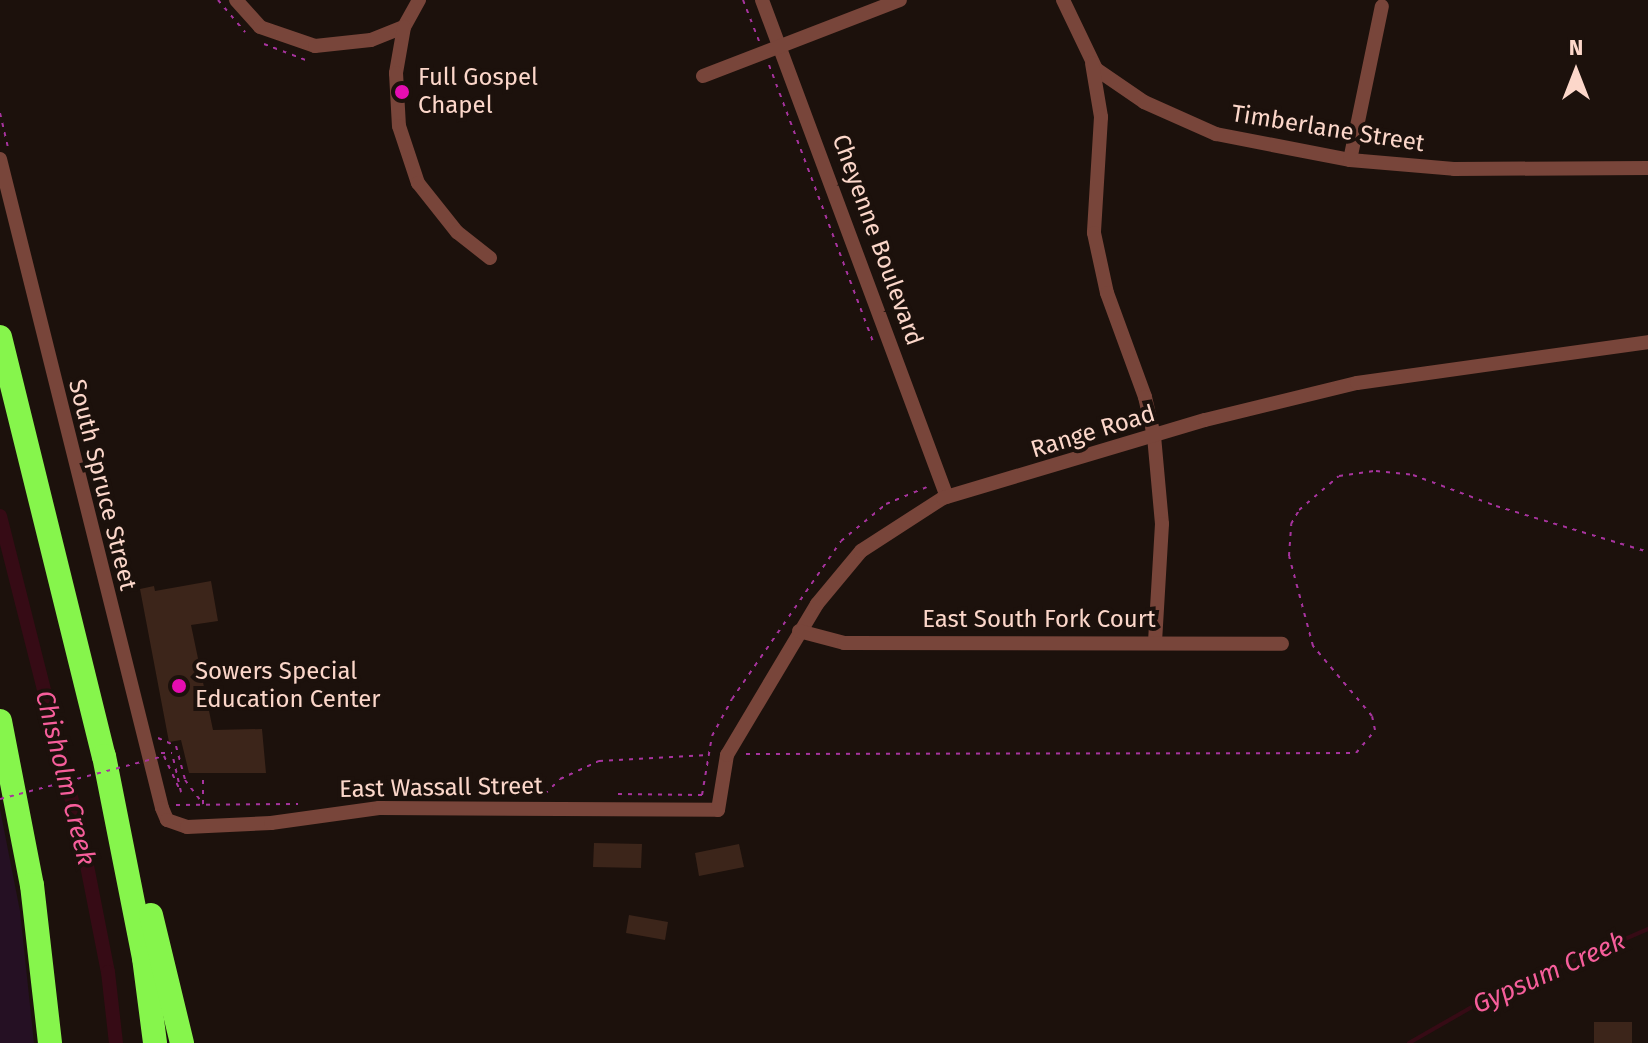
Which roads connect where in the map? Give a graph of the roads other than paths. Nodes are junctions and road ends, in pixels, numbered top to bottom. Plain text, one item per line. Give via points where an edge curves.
1 (236, 0) edge
2 (419, 0) edge
3 (762, 0) edge
4 (900, 0) edge
5 (1063, 0) edge
6 (1382, 6) dead end
7 (404, 27) junction
8 (780, 46) junction
9 (1091, 59) junction
10 (703, 76) dead end
11 (5, 156) edge
12 (1350, 160) junction
13 (1648, 168) edge
14 (490, 258) dead end
15 (0, 337) edge
16 (1648, 342) edge
17 (1154, 436) junction
18 (947, 497) junction
19 (799, 631) junction
20 (1155, 641) junction
21 (1282, 644) dead end
22 (0, 721) edge
23 (104, 756) junction
24 (718, 810) joint
25 (167, 820) joint
26 (50, 1043) edge
27 (155, 1043) edge
28 (182, 1043) edge

1 - 7 street via 260,27 315,46 371,40
2 - 7 street
3 - 8 street, Cheyenne Boulevard
4 - 8 street
5 - 9 street, Timberlane Street
6 - 12 street
7 - 14 street via 396,73 399,126 418,183 457,232
8 - 10 street
8 - 18 street, Cheyenne Boulevard
9 - 12 street, Timberlane Street via 1120,89 1216,134
9 - 17 street via 1101,117 1094,233 1107,293
11 - 25 street, South Spruce Street
12 - 13 street, Timberlane Street via 1454,169
15 - 23 highway
16 - 17 street, Range Road via 1357,383
17 - 18 street, Range Road
17 - 20 street via 1162,524
18 - 19 street, Range Road via 861,551
19 - 20 street, East South Fork Court via 844,643
19 - 24 street, Range Road via 727,755
20 - 21 street, East South Fork Court
22 - 26 highway via 32,885
23 - 27 highway via 144,958
23 - 28 highway via 125,815
24 - 25 street, East Wassall Street via 544,800 379,808 271,823 187,827

